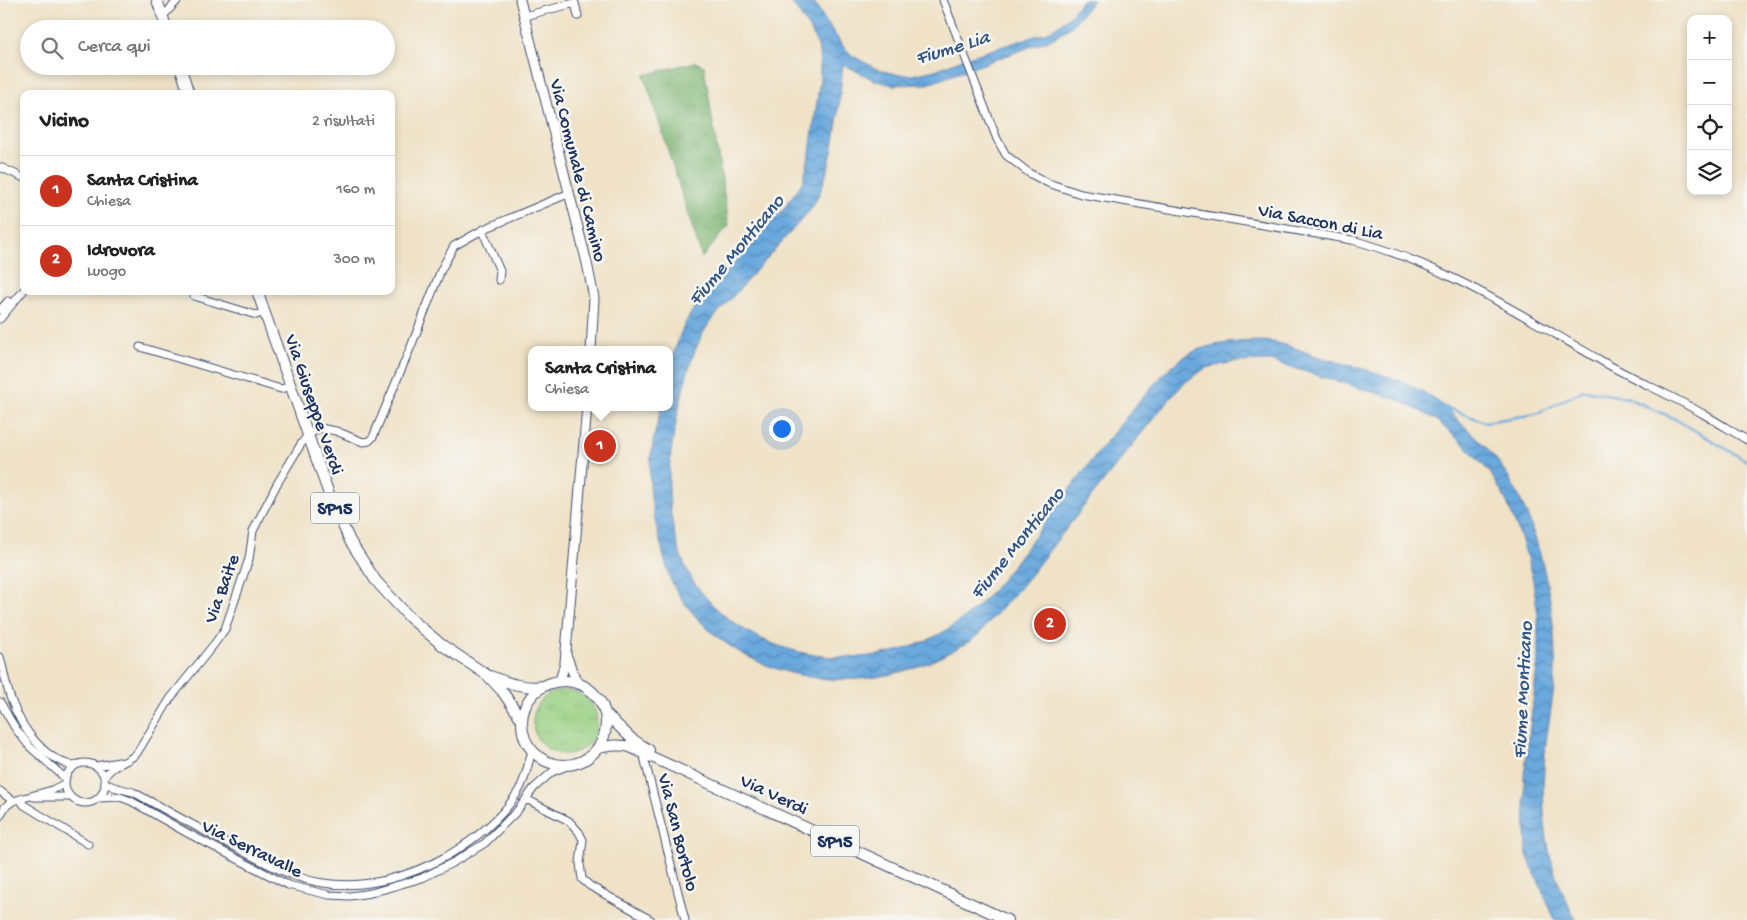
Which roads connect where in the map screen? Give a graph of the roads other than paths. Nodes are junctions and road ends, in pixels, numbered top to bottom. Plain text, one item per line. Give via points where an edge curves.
1 (158, 0) edge
2 (178, 0) edge
3 (520, 0) edge
4 (944, 0) edge
5 (163, 14) junction
6 (524, 16) junction
7 (578, 16) dead end
8 (165, 20) edge
9 (183, 75) edge
10 (188, 90) edge
11 (0, 167) edge
12 (20, 176) edge
13 (570, 193) junction
14 (482, 230) junction
15 (499, 280) dead end
16 (20, 288) edge
17 (20, 295) edge
18 (259, 295) edge
19 (194, 296) dead end
20 (0, 310) edge
21 (265, 312) junction
22 (0, 319) edge
23 (140, 346) dead end
24 (591, 346) edge
25 (291, 386) junction
26 (587, 411) edge
27 (308, 435) junction
28 (1747, 440) edge
29 (566, 649) junction
30 (0, 657) edge
31 (487, 675) junction
32 (560, 681) junction
33 (577, 683) junction
34 (545, 686) junction
35 (0, 702) edge
36 (606, 714) junction
37 (522, 720) junction
38 (598, 748) junction
39 (532, 751) junction
40 (644, 753) junction
41 (122, 762) junction
42 (671, 764) junction
43 (73, 766) junction
44 (96, 766) junction
45 (567, 766) junction
46 (65, 781) junction
47 (105, 781) junction
48 (0, 791) edge
49 (31, 796) junction
50 (70, 797) junction
51 (99, 798) junction
52 (526, 799) junction
53 (16, 800) junction
54 (0, 816) edge
55 (88, 844) dead end
56 (1003, 918) edge
57 (651, 920) edge
58 (686, 920) edge

1 - 5 main road
2 - 5 street
3 - 6 street, Via Comunale di Camino
4 - 28 street, Via Saccon di Lia via 997,139 1006,155 1029,173 1048,183 1093,197 1352,240 1383,248 1475,289
5 - 8 main road
6 - 7 street via 575,3
6 - 13 street, Via Comunale di Camino
9 - 10 main road
11 - 12 street
13 - 14 street
13 - 24 street, Via Comunale di Camino via 594,298
14 - 15 street via 500,270
14 - 27 street via 454,246 441,270 369,442 320,428
16 - 20 street
17 - 22 street
18 - 21 main road, Via Giuseppe Verdi / SP15
19 - 21 street via 256,315
21 - 25 main road, Via Giuseppe Verdi / SP15
23 - 25 street via 281,389
25 - 27 main road, Via Giuseppe Verdi / SP15
26 - 29 street
27 - 31 main road, Via Giuseppe Verdi / SP15 via 350,541 376,581 410,618 442,645
27 - 41 street, Via Baite via 253,530 249,559 225,629 170,699 134,757
29 - 32 street
29 - 33 street
30 - 43 street via 12,702 29,733 51,755
31 - 34 main road, SP15 via 524,687
31 - 37 main road, SP15
32 - 33 main road, SP15
32 - 34 main road, SP15
33 - 36 main road, SP15 via 595,694
34 - 37 main road, SP15 via 533,694 525,706
35 - 46 street via 30,747
36 - 38 main road via 607,726
36 - 42 main road, SP15 via 632,739
37 - 39 main road, SP15 via 522,731
38 - 40 main road, SP15 via 622,745
38 - 45 main road via 590,757
39 - 45 main road via 548,762
39 - 47 street, Via Serravalle via 519,790 497,819 463,847 432,864 367,883 323,884 296,876 271,866 133,792
40 - 42 main road, SP15
40 - 58 street, Via San Bortolo
41 - 44 street
41 - 47 street, Via Baite via 113,767
42 - 56 main road, Via Verdi / SP15
43 - 44 street via 82,763
43 - 46 street
44 - 47 street
45 - 52 street, Via Serravalle via 552,772
46 - 49 street
46 - 50 street
47 - 51 street
48 - 53 street
49 - 50 street
49 - 53 street
50 - 51 street via 88,803
51 - 52 street, Via Serravalle via 120,797 131,801 288,885 343,896 371,893 440,870 485,843
52 - 57 street via 570,821 579,832 583,840 582,879
53 - 54 street via 5,807
53 - 55 street

